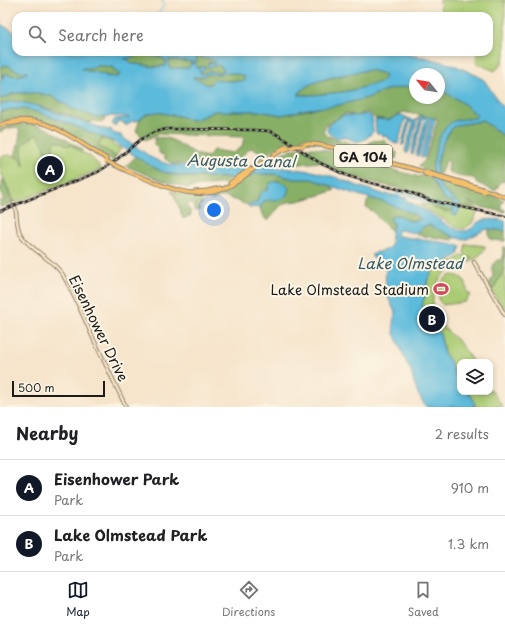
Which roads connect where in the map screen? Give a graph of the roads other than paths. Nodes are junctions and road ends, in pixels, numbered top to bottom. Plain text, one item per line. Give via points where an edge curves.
1 (0, 126) edge
2 (505, 198) edge
3 (14, 203) dead end
4 (474, 262) dead end
5 (505, 315) edge
6 (126, 407) edge

1 - 2 main road, GA 104, bridge via 20,122 43,124 128,170 176,190 194,194 216,192 226,188 282,149 309,144 321,145 481,188
3 - 6 street, Eisenhower Drive via 21,235 63,275
4 - 5 street

